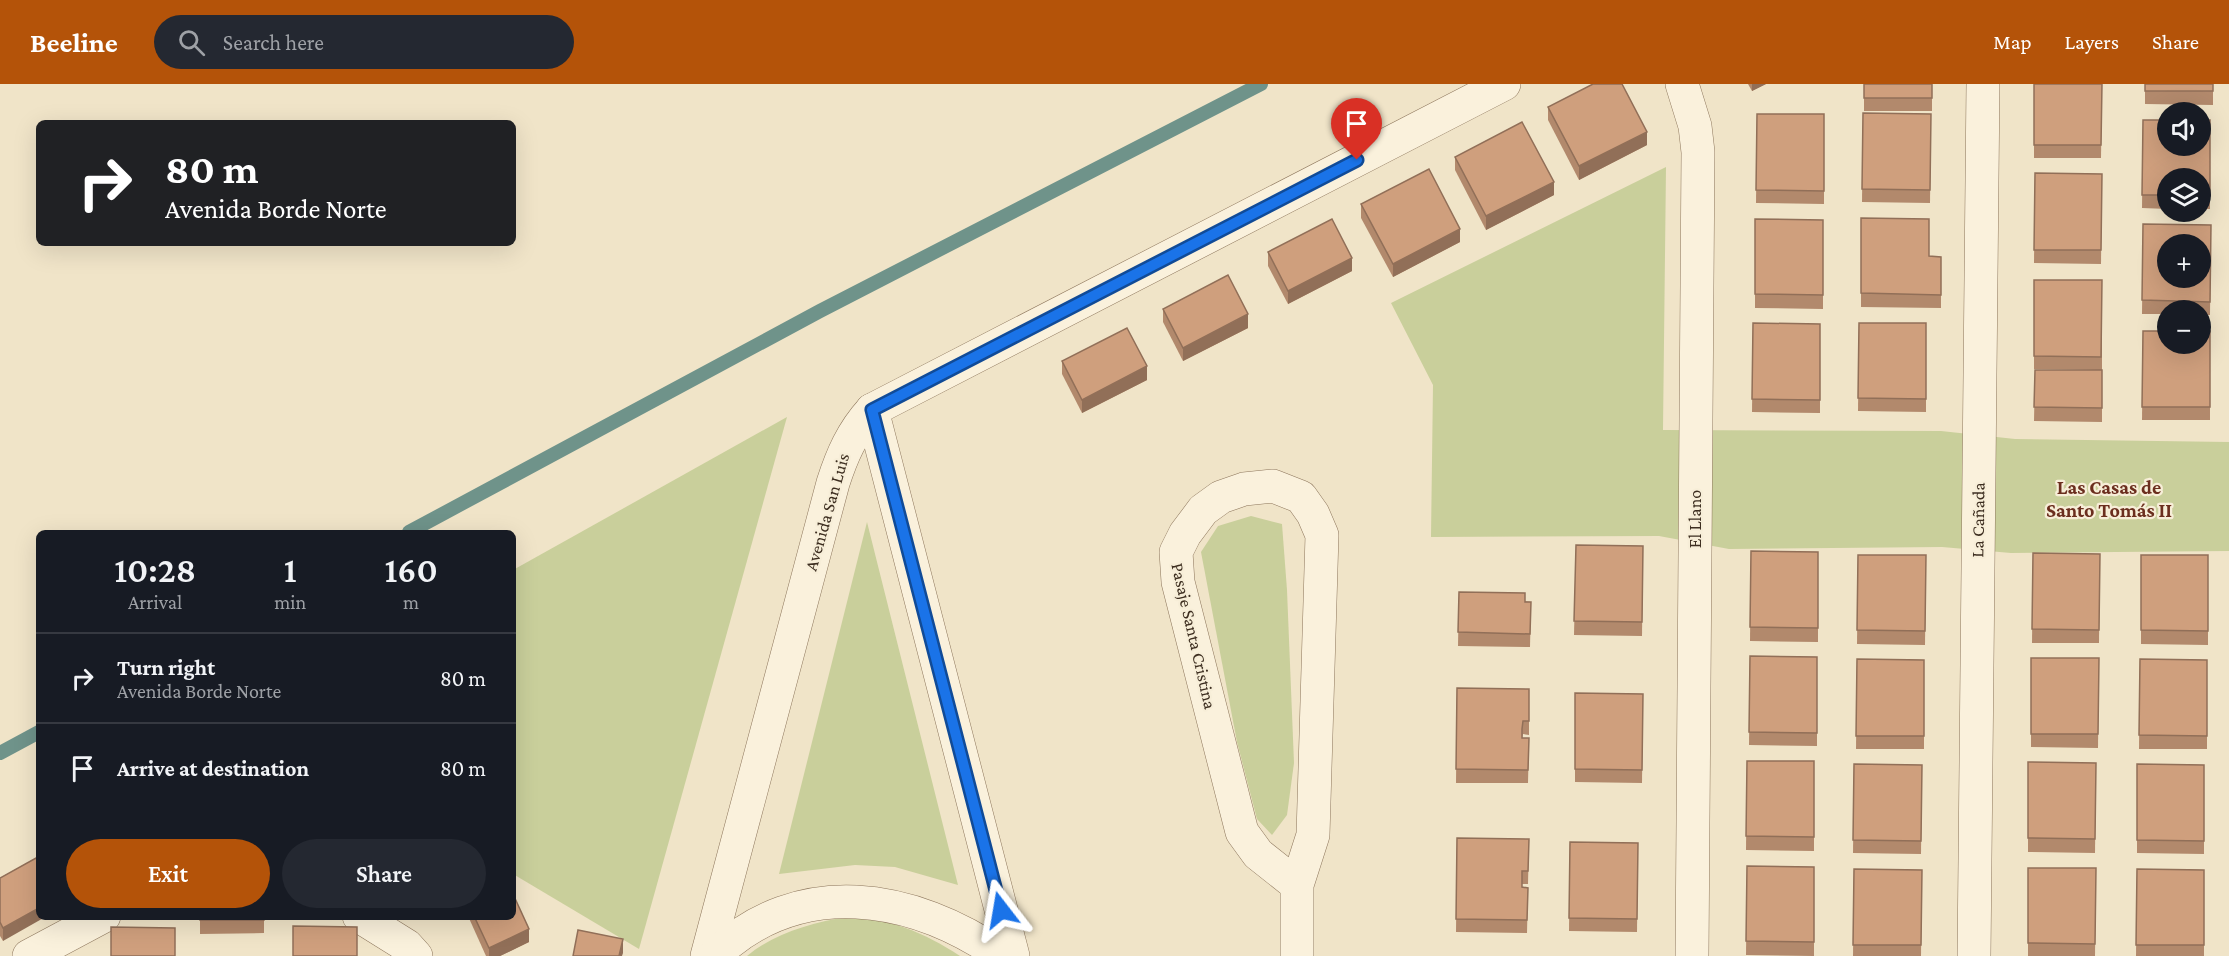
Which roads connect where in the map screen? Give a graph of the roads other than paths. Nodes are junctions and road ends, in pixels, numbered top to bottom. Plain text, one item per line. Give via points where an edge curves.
1 (1504, 84) edge
2 (1683, 84) edge
3 (1983, 84) edge
4 (872, 410) junction
5 (1297, 885) junction
6 (97, 920) edge
7 (365, 920) edge
8 (41, 953) edge
9 (416, 956) edge
10 (707, 956) edge
11 (714, 956) edge
12 (1002, 956) edge
13 (1013, 956) edge
14 (1297, 956) edge
15 (1692, 956) edge
16 (1974, 956) edge

1 - 4 street
2 - 15 street, El Llano via 1698,152
3 - 16 street, La Cañada
4 - 10 street, Avenida San Luis via 841,456
4 - 13 street
5 - 5 street, Pasaje Santa Cristina via 1313,835 1322,535 1301,496 1273,486 1244,489 1221,497 1203,510 1176,552 1178,582 1242,831 1258,854
5 - 14 street, Pasaje Santa Cristina
6 - 8 street
7 - 9 street via 407,946
11 - 12 street via 746,931 802,906 861,901 891,905 953,927

